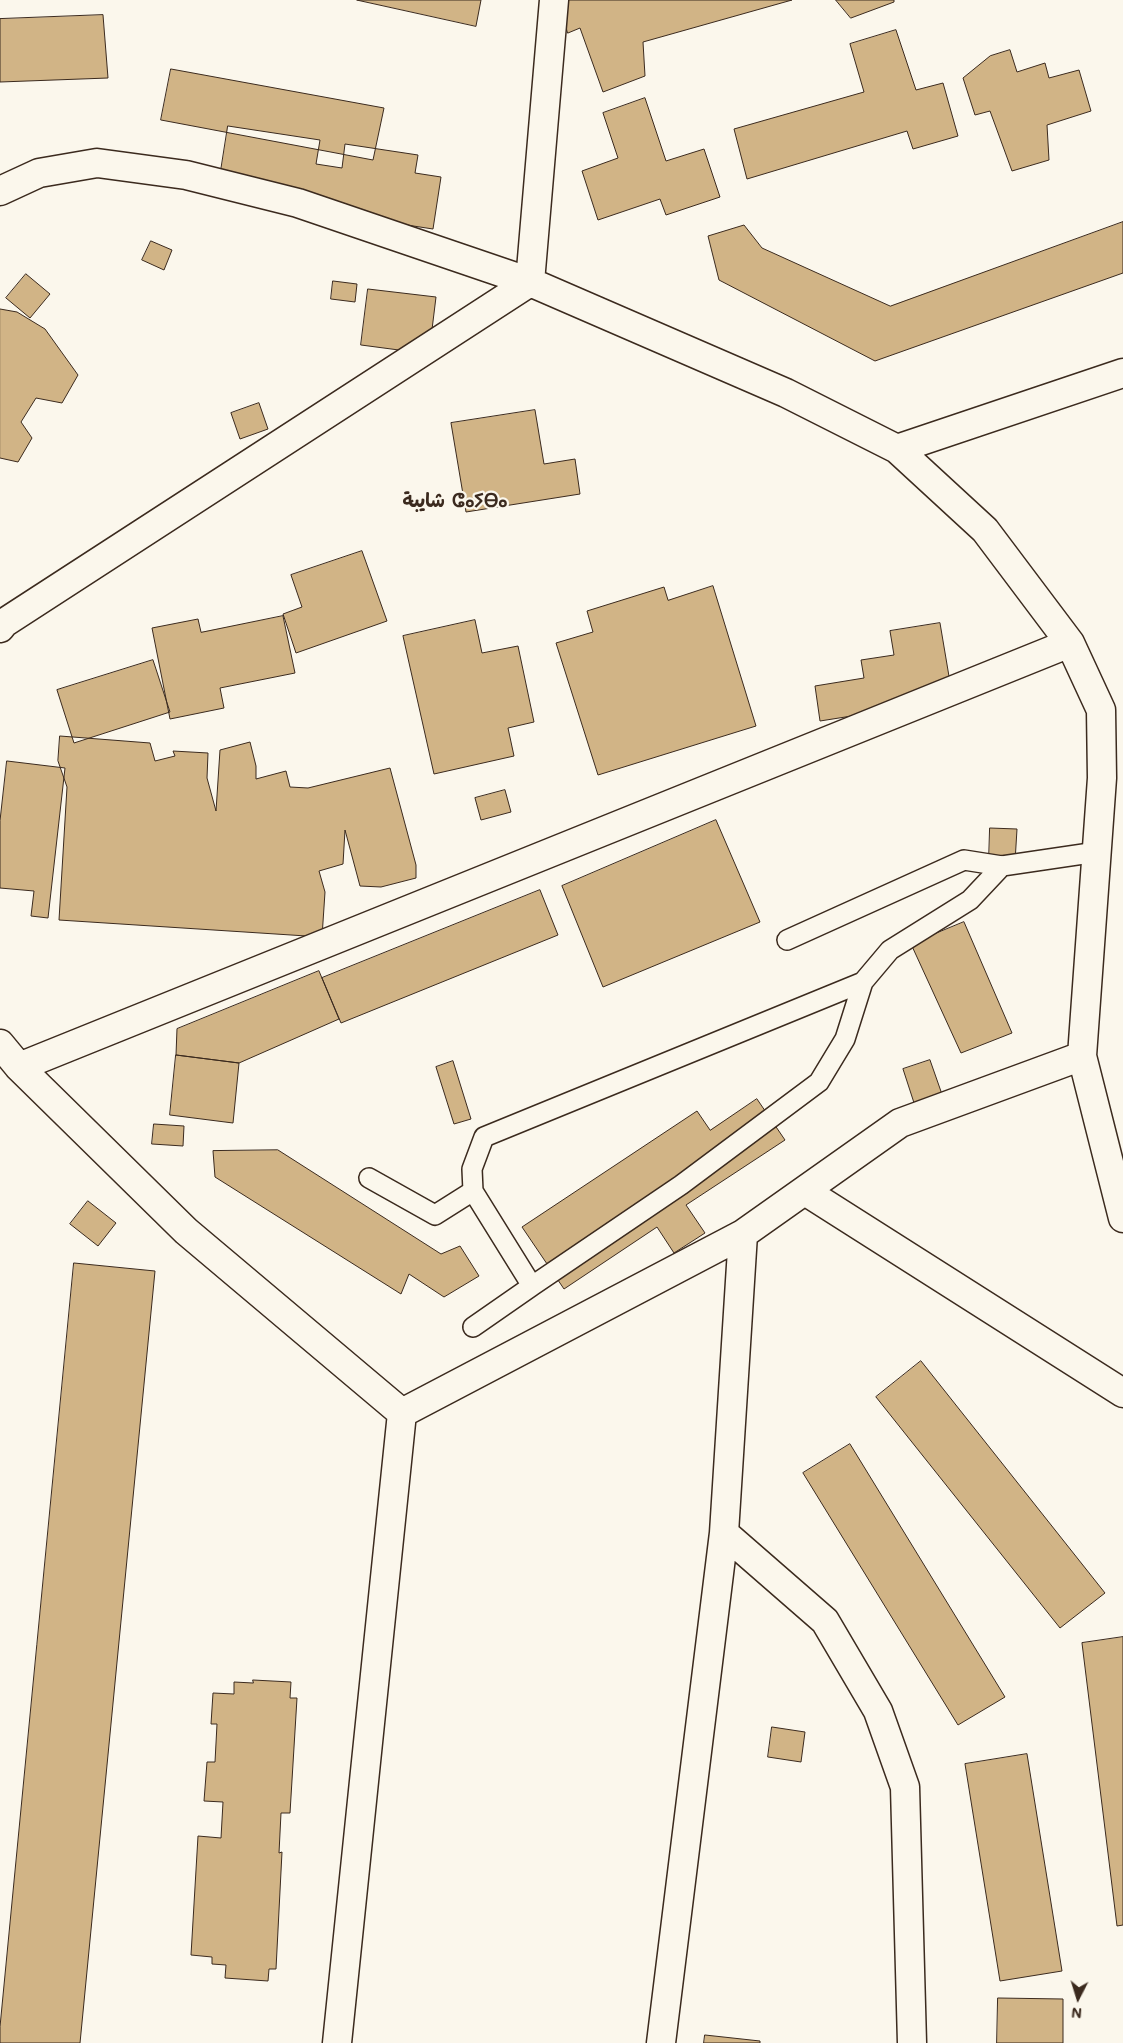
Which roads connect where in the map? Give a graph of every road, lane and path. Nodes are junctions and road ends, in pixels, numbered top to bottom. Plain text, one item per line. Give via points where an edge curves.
1 (554, 0) edge
2 (0, 191) edge
3 (530, 282) junction
4 (1123, 373) edge
5 (898, 449) junction
6 (0, 628) edge
7 (1070, 643) junction
8 (1097, 852) junction
9 (1002, 866) junction
10 (787, 940) dead end
11 (863, 982) junction
12 (0, 1044) edge
13 (1082, 1056) junction
14 (19, 1067) junction
15 (369, 1178) dead end
16 (806, 1190) junction
17 (473, 1191) junction
18 (1123, 1218) edge
19 (743, 1234) junction
20 (532, 1286) junction
21 (473, 1327) dead end
22 (1123, 1393) edge
23 (402, 1413) junction
24 (724, 1533) junction
25 (337, 2043) edge
26 (661, 2043) edge
27 (912, 2043) edge

1 - 3 street
2 - 3 street via 39,173 97,163 186,175 298,203
3 - 5 street via 786,393
3 - 6 street via 12,617
4 - 5 street
5 - 7 street via 985,530
7 - 8 street via 1101,710 1102,778
7 - 14 street
8 - 9 lane
8 - 13 street
9 - 10 lane via 964,860
9 - 11 lane via 970,900 890,950
11 - 17 lane via 484,1137 472,1169
11 - 20 lane via 845,1039 819,1082 681,1185
12 - 14 street
13 - 16 street via 900,1123
13 - 18 street
14 - 23 street via 186,1231
15 - 17 lane via 435,1215
16 - 19 street
16 - 22 street
17 - 20 lane
19 - 23 street
19 - 24 street
20 - 21 lane
23 - 25 street
24 - 26 street
24 - 27 street via 825,1621 878,1711 905,1787

